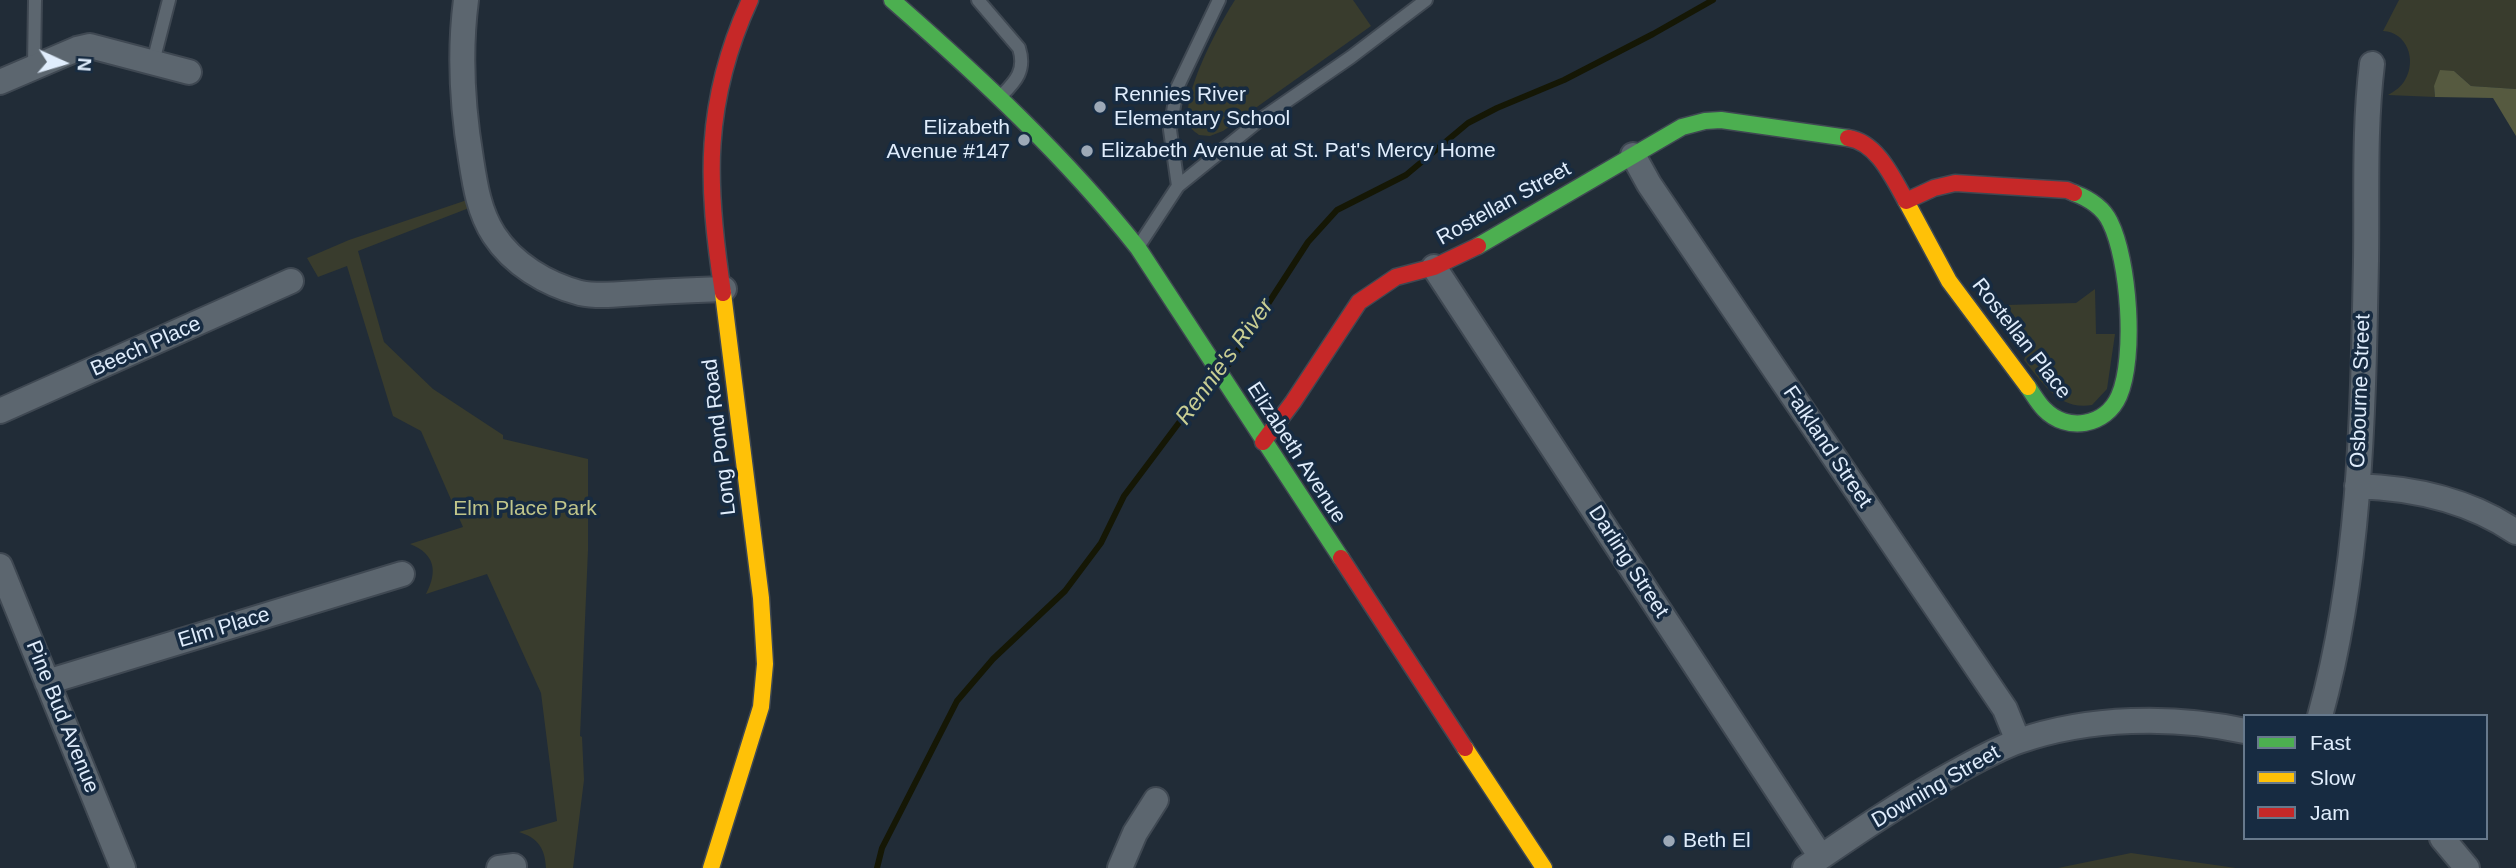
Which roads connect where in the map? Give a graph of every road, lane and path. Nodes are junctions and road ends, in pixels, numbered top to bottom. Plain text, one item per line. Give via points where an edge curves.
1 (35, 0) edge
2 (169, 0) edge
3 (466, 0) edge
4 (750, 0) edge
5 (891, 0) edge
6 (978, 0) edge
7 (1219, 0) edge
8 (1420, 2) edge
9 (153, 62) junction
10 (2372, 64) dead end
11 (34, 65) junction
12 (189, 72) dead end
13 (0, 82) edge
14 (1001, 96) junction
15 (1633, 155) junction
16 (1178, 186) junction
17 (1906, 201) junction
18 (1138, 248) junction
19 (1434, 267) junction
20 (291, 281) dead end
21 (724, 289) junction
22 (0, 411) edge
23 (1263, 442) junction
24 (2357, 486) junction
25 (2516, 532) edge
26 (0, 566) edge
27 (402, 574) dead end
28 (47, 682) junction
29 (2320, 714) edge
30 (2243, 731) edge
31 (2018, 741) junction
32 (1156, 800) dead end
33 (2444, 840) edge
34 (1813, 862) edge
35 (123, 868) edge
36 (711, 868) edge
37 (1120, 868) edge
38 (1544, 868) edge
39 (2467, 868) edge

1 - 11 lane
2 - 9 lane
3 - 21 street via 461,82 475,185 484,217 511,256 536,274 583,293
4 - 21 street, Long Pond Road via 726,61 711,138 713,222
5 - 14 street, Elizabeth Avenue
6 - 14 lane via 1019,48 1022,58 1021,72
7 - 16 lane via 1177,89 1170,130
8 - 16 lane
9 - 11 street via 90,46
9 - 12 street
10 - 24 street, Osbourne Street
11 - 13 street
14 - 18 street, Elizabeth Avenue via 1068,163
15 - 17 street, Rostellan Place via 1705,121 1841,135 1870,146
15 - 19 street, Rostellan Street
15 - 31 street, Falkland Street via 2005,709
16 - 18 lane
17 - 17 street, Rostellan Place via 1964,303 2044,409 2071,424 2101,419 2113,408 2122,390 2127,350 2126,282 2120,250 2102,208 2067,190 1955,183
18 - 23 street, Elizabeth Avenue
19 - 23 street, Rostellan Street via 1395,277 1359,302
19 - 34 street, Darling Street
20 - 22 street, Beech Place
21 - 36 street, Long Pond Road via 763,608 765,685
23 - 38 street, Elizabeth Avenue
24 - 25 street via 2398,488 2451,500 2495,517
24 - 29 street, Osbourne Street via 2340,632
26 - 28 street, Pine Bud Avenue
27 - 28 street, Elm Place
28 - 35 street, Pine Bud Avenue
30 - 31 street, Downing Street via 2179,722 2096,724
31 - 34 street, Downing Street via 1924,790
32 - 37 street
33 - 39 street

